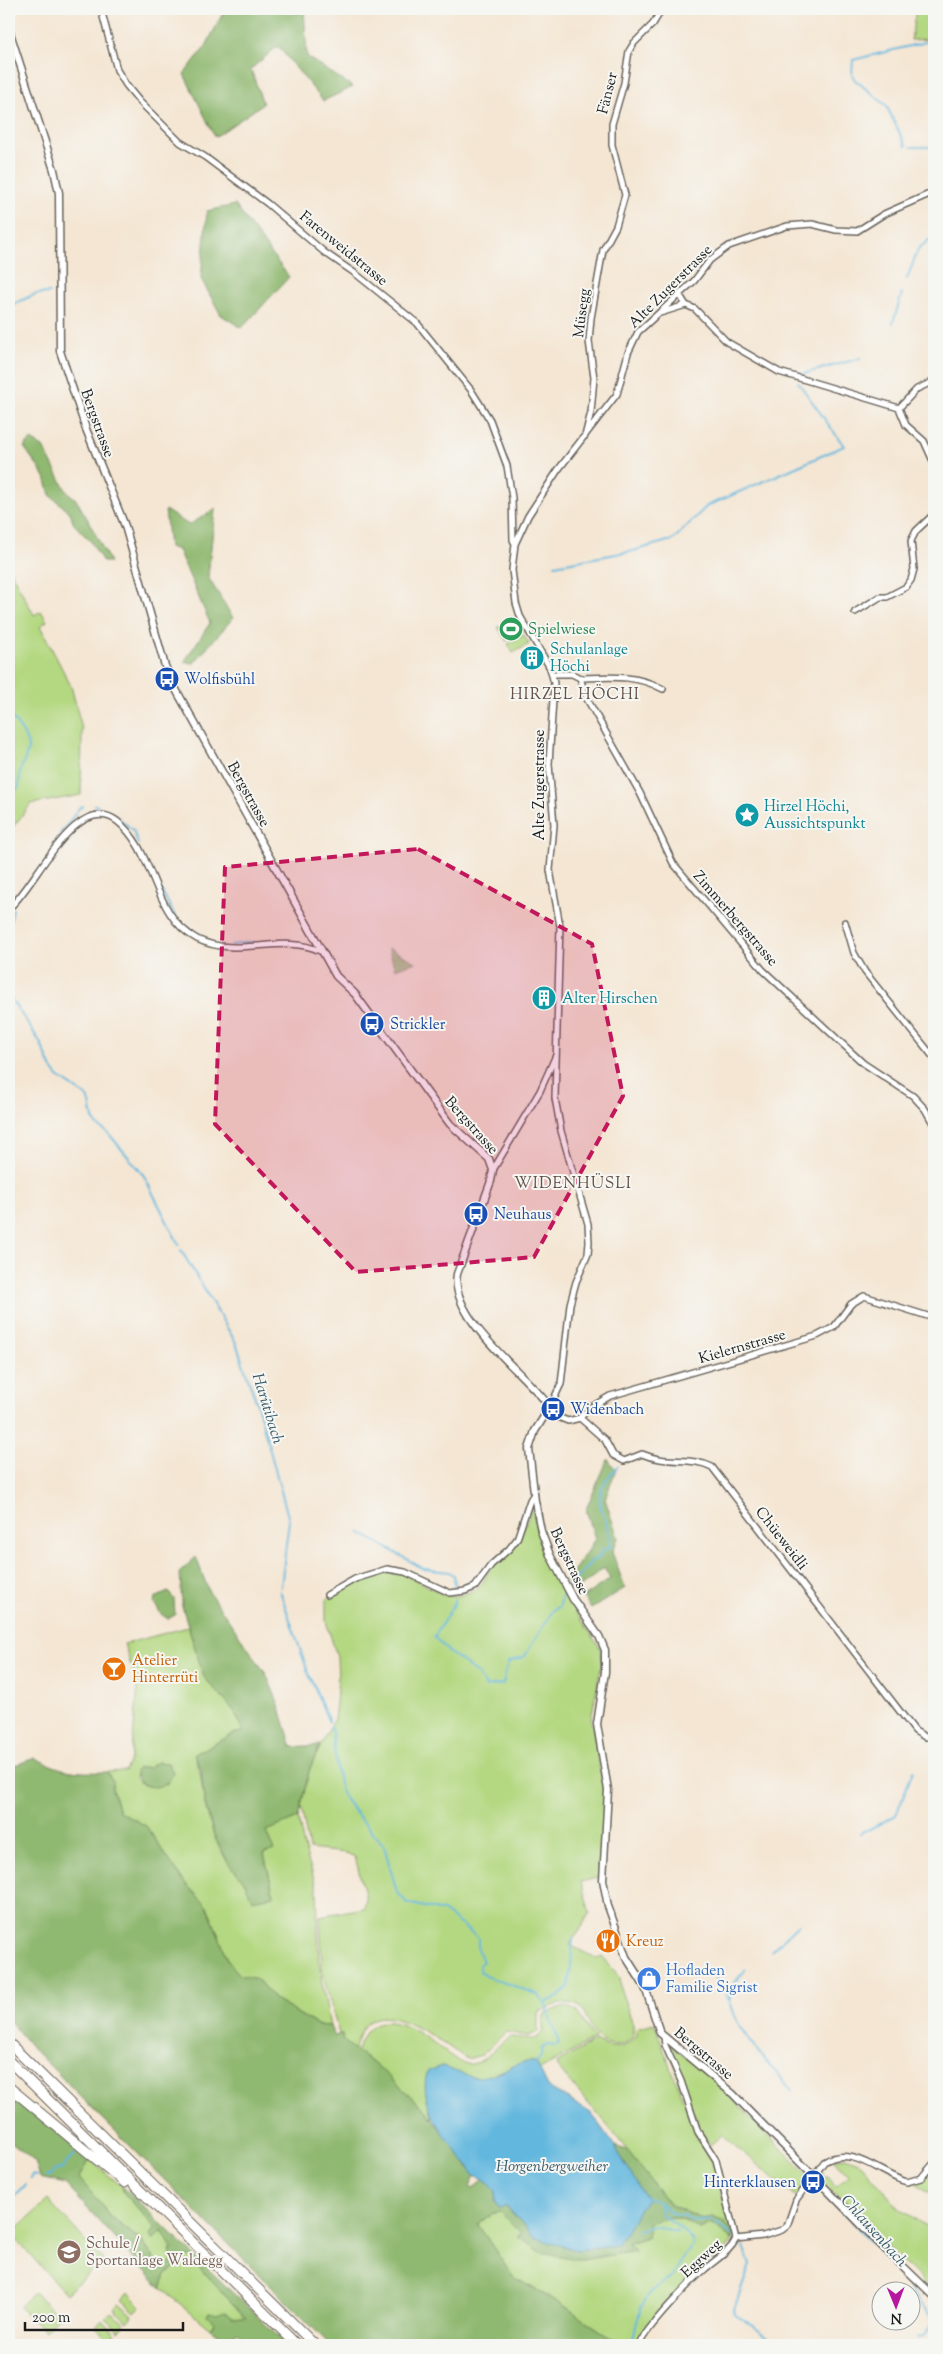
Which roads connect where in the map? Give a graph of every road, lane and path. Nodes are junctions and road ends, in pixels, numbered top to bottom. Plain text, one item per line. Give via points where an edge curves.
1 (101, 9) edge
2 (662, 9) edge
3 (9, 30) edge
4 (934, 192) edge
5 (625, 194) joint
6 (680, 294) junction
7 (686, 305) junction
8 (655, 314) junction
9 (934, 381) edge
10 (899, 408) junction
11 (584, 439) junction
12 (934, 463) edge
13 (934, 514) edge
14 (515, 544) junction
15 (855, 612) dead end
16 (553, 674) junction
17 (580, 678) junction
18 (663, 689) dead end
19 (9, 908) edge
20 (846, 922) dead end
21 (311, 933) junction
22 (301, 944) junction
23 (320, 951) junction
24 (556, 1055) junction
25 (934, 1058) edge
26 (934, 1125) edge
27 (493, 1170) junction
28 (934, 1318) edge
29 (549, 1410) junction
30 (580, 1418) junction
31 (534, 1494) junction
32 (327, 1595) dead end
33 (934, 1736) edge
34 (9, 2035) edge
35 (664, 2037) junction
36 (9, 2043) edge
37 (9, 2061) edge
38 (42, 2075) junction
39 (9, 2087) edge
40 (934, 2163) edge
41 (813, 2177) junction
42 (175, 2225) junction
43 (736, 2239) junction
44 (934, 2296) edge
45 (297, 2345) edge
46 (315, 2345) edge
47 (639, 2345) edge

1 - 14 street, Farenweidstrasse via 118,70 140,102 180,142 268,204 417,324 471,390 490,420 505,457
2 - 5 street, Fänser via 654,24 629,51 612,124 612,145
3 - 21 street, Bergstrasse via 59,193 59,340 78,408 125,526 170,678
4 - 6 street, Alte Zugerstrasse via 884,214 857,231 812,224 787,226 753,236 729,246 710,260
5 - 11 street, Müsegg via 616,226 603,250 593,308 589,341 594,378 591,412
6 - 7 street
6 - 8 street, Alte Zugerstrasse
7 - 8 street
7 - 10 street via 695,309 727,342 779,372
8 - 11 street, Alte Zugerstrasse via 638,332 628,353 617,394
9 - 10 street via 917,389
10 - 12 street via 906,425 924,441
11 - 14 street, Alte Zugerstrasse via 558,470 528,516
13 - 15 street via 916,531 911,541 914,569 911,580 906,586
14 - 16 street, Alte Zugerstrasse via 512,570 516,603
16 - 17 street via 572,674
16 - 24 street, Alte Zugerstrasse via 549,764 554,825 550,870 560,926
17 - 18 street via 633,678
17 - 26 street, Zimmerbergstrasse via 587,699 640,793 673,863 747,954 863,1063 913,1096
19 - 22 street via 26,891 69,830 80,821 99,816 117,821 132,837 170,913 197,939 224,948
20 - 25 street via 854,954 865,972
21 - 22 street
21 - 23 street, Bergstrasse
22 - 23 street
23 - 27 street, Bergstrasse via 450,1124 484,1154
24 - 27 street via 540,1091
24 - 29 street, Alte Zugerstrasse via 555,1098 561,1131 588,1224 589,1242 588,1254 572,1293 564,1373
27 - 29 street, Bergstrasse via 457,1274 456,1288 462,1303 490,1343
28 - 30 street, Kielernstrasse via 864,1296 851,1304 834,1327 817,1336 610,1396 588,1409
29 - 30 street via 568,1421
29 - 31 street, Bergstrasse via 535,1431 529,1449
30 - 33 street, Chüeweidli via 605,1440 613,1455 624,1461 642,1454 656,1460 701,1462 712,1467 915,1730 925,1737
31 - 32 street via 517,1539 475,1587 450,1593 405,1572 387,1569 355,1579
31 - 35 street, Bergstrasse via 550,1555 605,1650 597,1724 608,1790 604,1886 626,1957 646,1986 657,2026
34 - 38 highway
35 - 41 street, Bergstrasse via 719,2081
35 - 43 street, Eggweg via 698,2132 716,2160
36 - 38 highway
37 - 42 highway
38 - 46 highway
39 - 42 highway
40 - 41 street via 921,2178 907,2182 853,2158 840,2156 824,2162
41 - 43 street via 796,2200 787,2226 763,2236
41 - 44 street, Bergstrasse
42 - 45 highway
43 - 47 street, Eggweg via 731,2248 704,2269 648,2330

